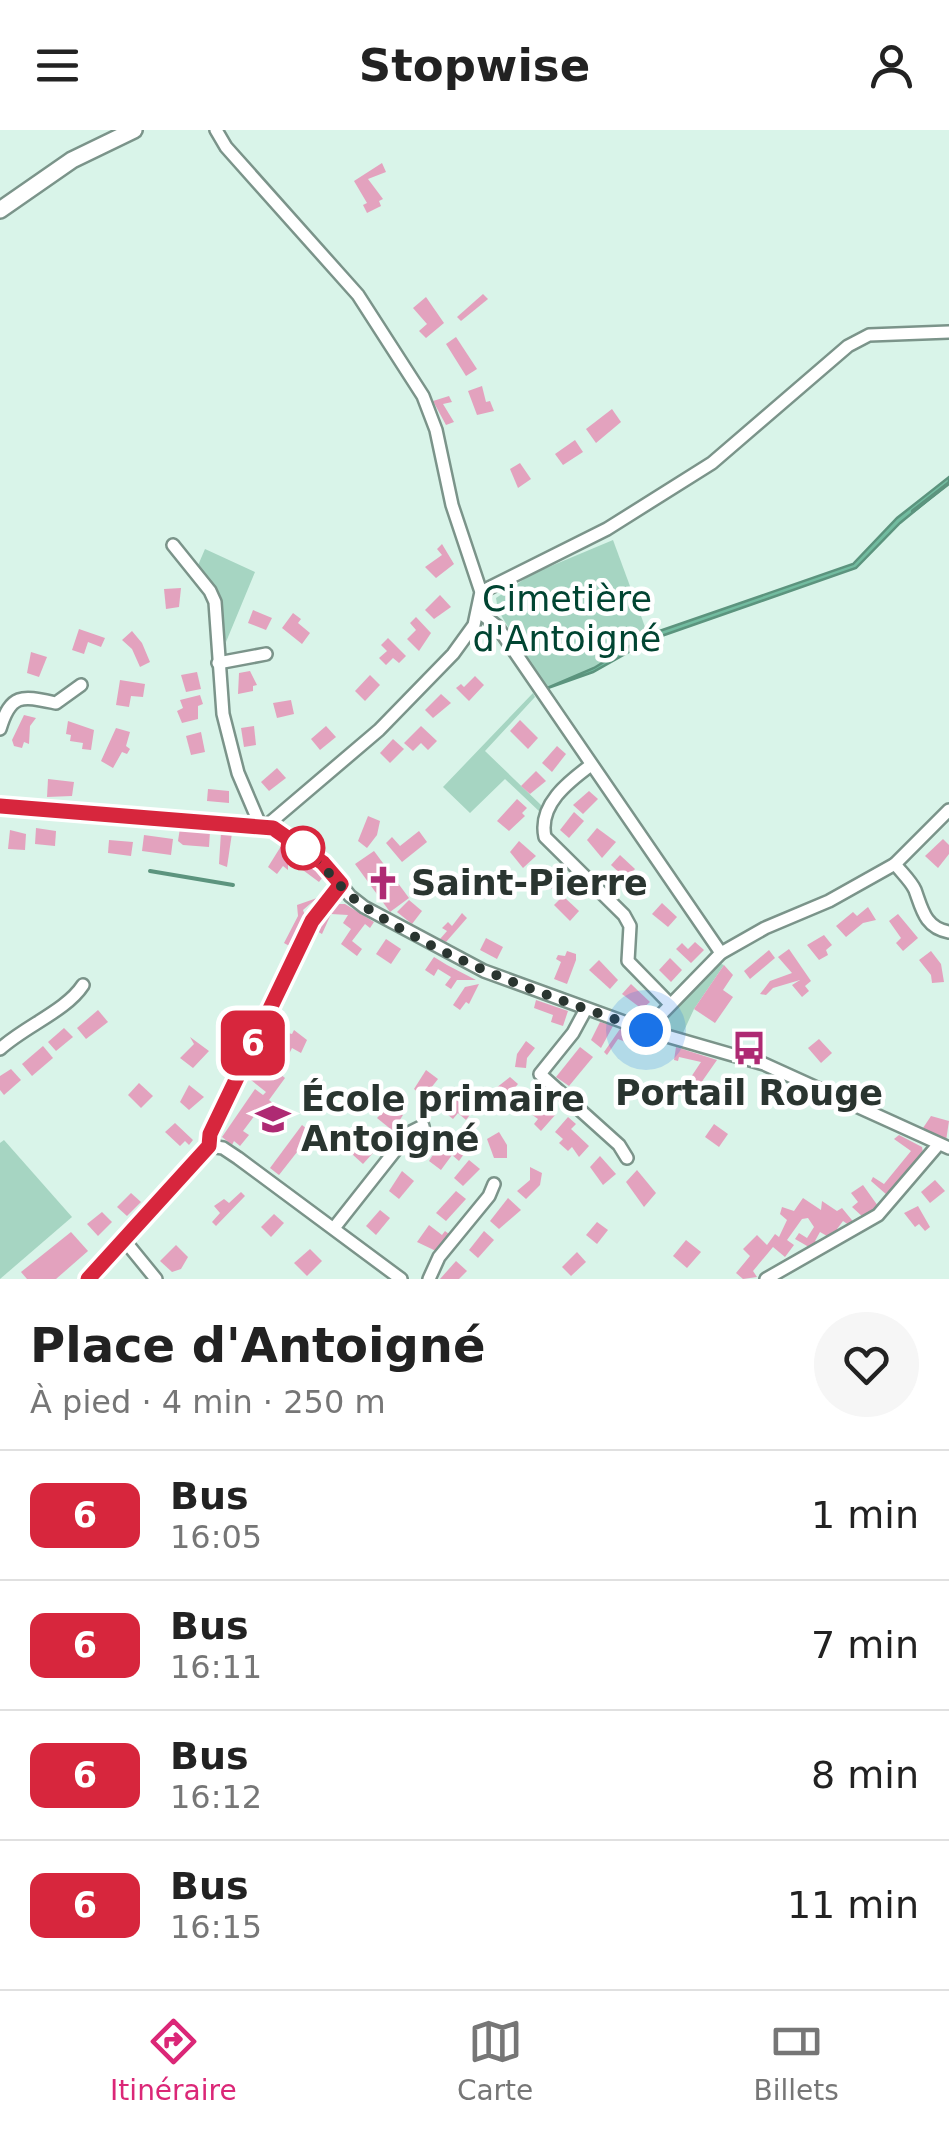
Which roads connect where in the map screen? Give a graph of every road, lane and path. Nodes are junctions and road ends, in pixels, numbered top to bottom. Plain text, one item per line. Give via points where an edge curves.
1 (134, 130) edge
2 (216, 130) edge
3 (0, 210) edge
4 (949, 332) edge
5 (172, 545) dead end
6 (481, 592) junction
7 (479, 612) junction
8 (266, 654) dead end
9 (218, 663) junction
10 (81, 685) dead end
11 (0, 729) edge
12 (591, 765) junction
13 (0, 806) edge
14 (949, 810) edge
15 (263, 827) junction
16 (895, 864) junction
17 (341, 884) junction
18 (949, 932) edge
19 (721, 952) junction
20 (83, 985) dead end
21 (670, 1004) junction
22 (586, 1009) junction
23 (646, 1030) junction
24 (0, 1050) edge
25 (423, 1126) dead end
26 (209, 1146) junction
27 (943, 1146) edge
28 (627, 1158) dead end
29 (494, 1184) dead end
30 (334, 1228) junction
31 (125, 1241) junction
32 (88, 1279) edge
33 (156, 1279) edge
34 (401, 1279) edge
35 (429, 1279) edge
36 (766, 1279) edge

1 - 3 street via 72,160
2 - 6 street via 358,295 423,396
4 - 6 street via 869,335 848,346 712,463 607,529
5 - 9 street via 214,602
6 - 7 street
7 - 12 street via 497,626
7 - 15 street via 464,641 379,730
8 - 9 street
9 - 15 street via 230,745
10 - 11 street via 56,703 20,698
12 - 19 street
12 - 21 street via 550,805 545,837 624,915 630,926 628,961
13 - 15 street
14 - 16 street
15 - 17 street via 286,834
16 - 18 street via 914,887 919,909
16 - 19 street
17 - 22 street via 364,906 484,972
17 - 26 street via 312,921
19 - 21 street
20 - 24 street
21 - 23 street
22 - 23 street
22 - 28 street via 540,1074
23 - 27 street via 764,1064
25 - 30 street via 409,1133
26 - 30 street via 223,1148
26 - 31 street
27 - 36 street via 878,1214
29 - 35 street
30 - 34 street
31 - 32 street
31 - 33 street

